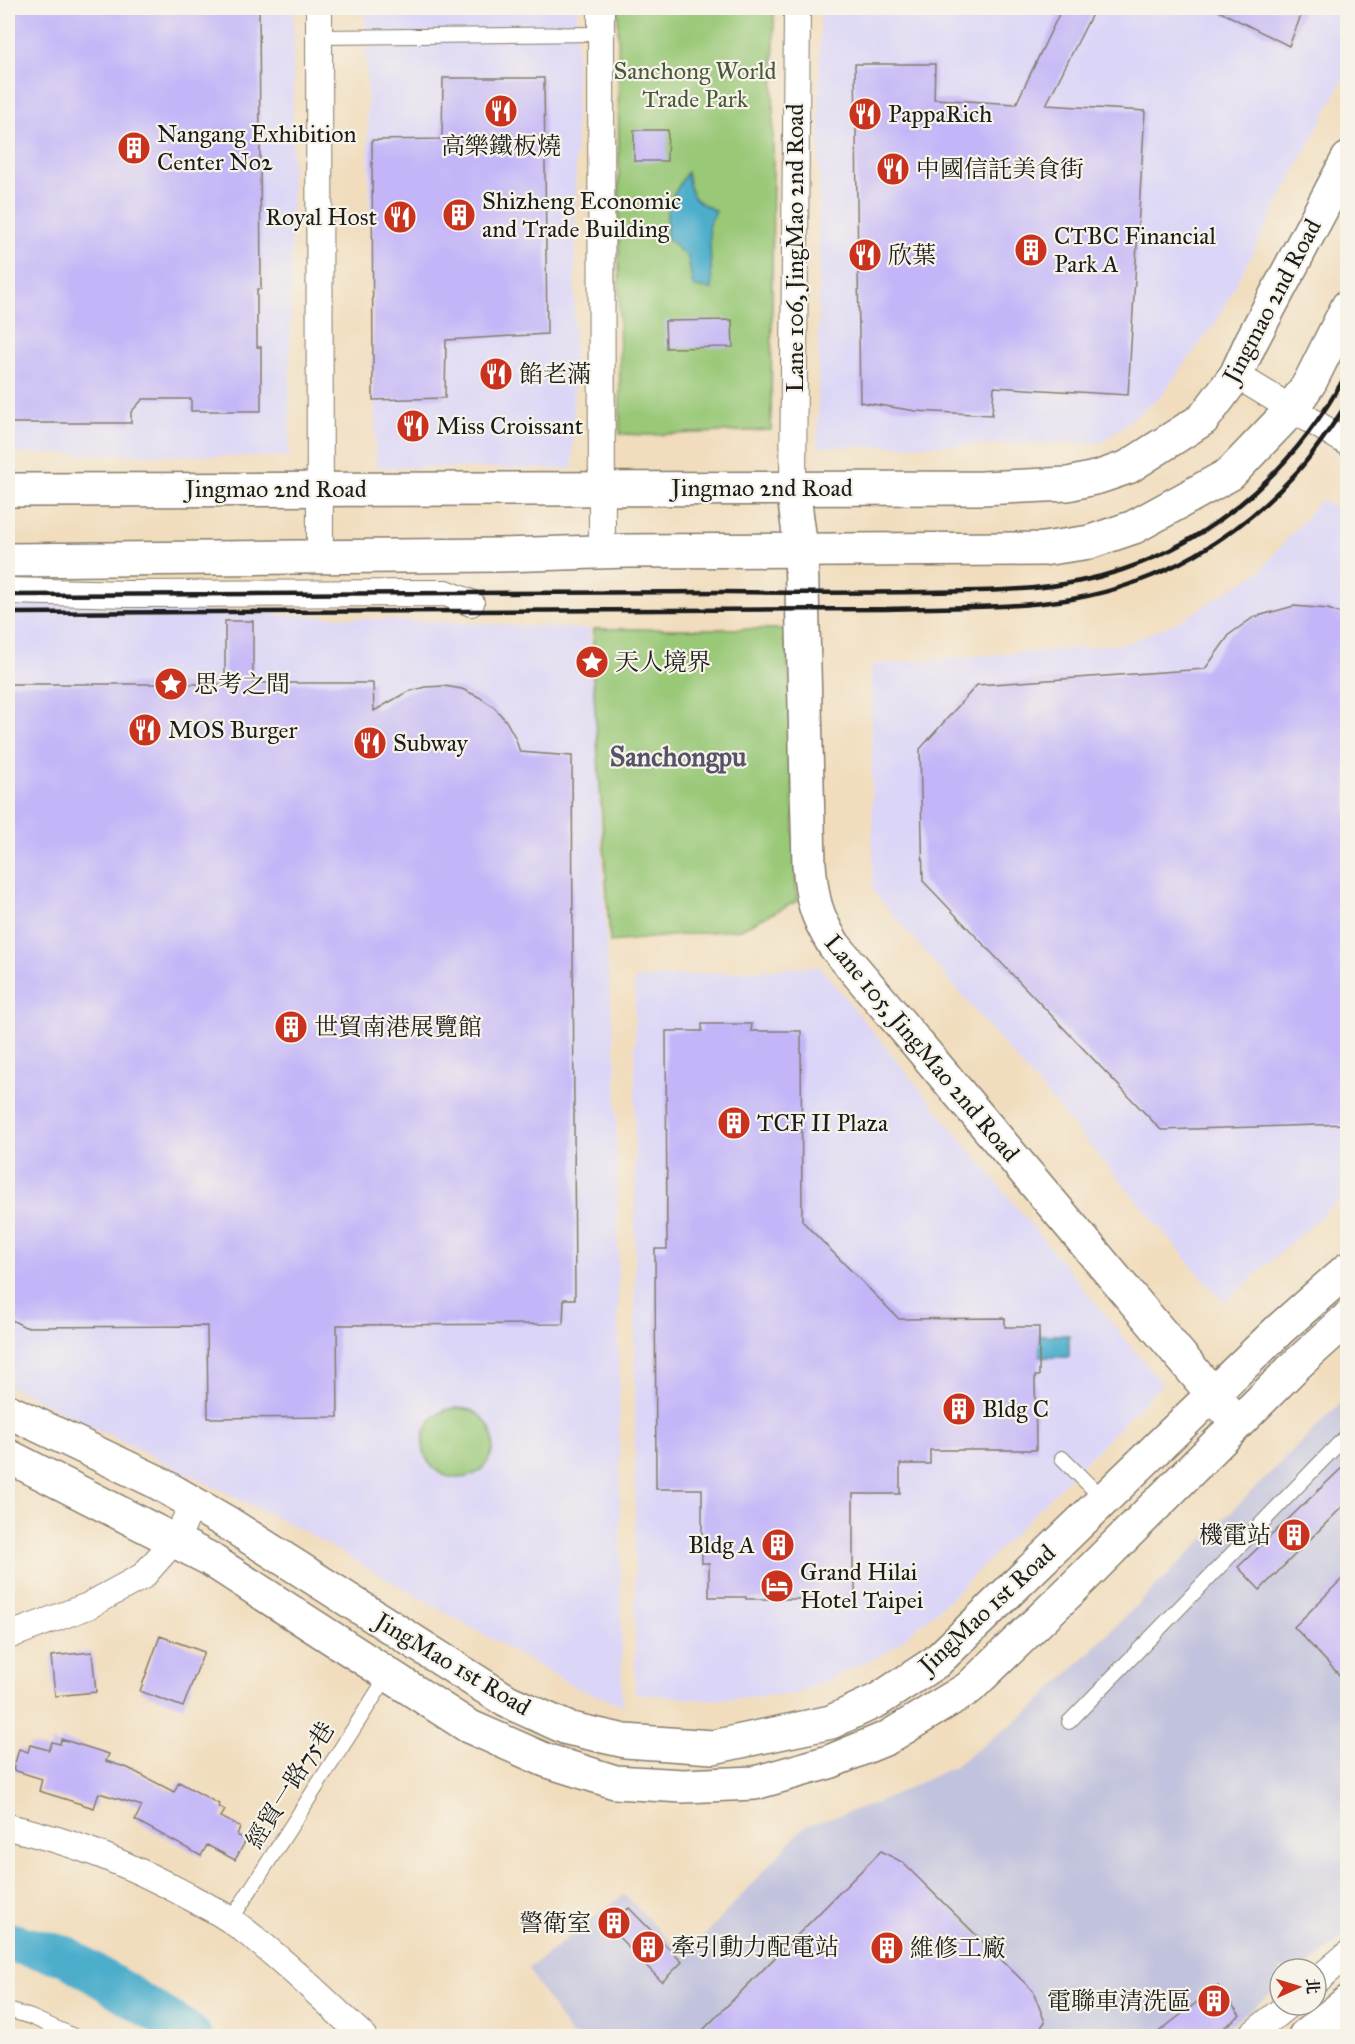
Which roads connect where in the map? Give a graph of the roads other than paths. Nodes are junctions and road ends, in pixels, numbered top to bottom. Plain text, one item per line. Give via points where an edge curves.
1 (319, 8) edge
2 (601, 8) edge
3 (797, 8) edge
4 (602, 34) junction
5 (319, 37) junction
6 (1347, 159) edge
7 (1347, 306) edge
8 (1236, 375) junction
9 (1292, 410) junction
10 (1347, 443) edge
11 (793, 488) junction
12 (320, 489) junction
13 (602, 489) junction
14 (8, 490) edge
15 (801, 549) junction
16 (602, 552) junction
17 (320, 557) junction
18 (8, 560) edge
19 (8, 591) edge
20 (471, 603) dead end
21 (1347, 1269) edge
22 (1347, 1318) edge
23 (1214, 1395) junction
24 (8, 1411) edge
25 (1238, 1423) junction
26 (1347, 1434) edge
27 (8, 1456) edge
28 (1062, 1458) dead end
29 (1104, 1500) junction
30 (194, 1504) junction
31 (174, 1542) junction
32 (8, 1636) edge
33 (388, 1675) junction
34 (1069, 1722) dead end
35 (8, 1827) edge
36 (231, 1920) junction
37 (1347, 1954) edge
38 (1328, 1971) edge
39 (1347, 2002) edge
40 (8, 2010) edge
41 (1277, 2017) edge
42 (1264, 2032) edge
43 (74, 2037) edge
44 (363, 2037) edge
45 (1305, 2037) edge

1 - 5 street
2 - 4 street
3 - 11 street, Lane 106, JingMao 2nd Road
4 - 5 lane
4 - 13 street
5 - 12 street
6 - 8 main road, Jingmao 2nd Road
7 - 9 main road
8 - 9 street
8 - 11 main road, Jingmao 2nd Road via 1203,419 1128,466 1099,477 1068,484 982,488
9 - 10 street
9 - 15 main road via 1230,474 1134,527 1090,542 1043,549
11 - 13 main road, Jingmao 2nd Road
11 - 15 main road, Lane 105, JingMao 2nd Road
12 - 13 main road, Jingmao 2nd Road
12 - 14 main road, Jingmao 2nd Road
12 - 17 street
13 - 16 street
15 - 16 main road
15 - 23 main road, Lane 105, JingMao 2nd Road via 808,864 812,899 822,926
16 - 17 main road
17 - 18 main road
19 - 20 street via 446,592
21 - 23 main road, JingMao 1st Road
22 - 25 main road, JingMao 1st Road
23 - 25 main road, Lane 105, JingMao 2nd Road
23 - 29 main road, JingMao 1st Road
24 - 30 main road, JingMao 1st Road via 155,1481
25 - 33 main road, JingMao 1st Road via 969,1688 887,1738 829,1762 755,1783 683,1786 615,1782 544,1760 468,1726
26 - 34 lane
27 - 31 main road, JingMao 1st Road
28 - 29 lane
29 - 30 main road, JingMao 1st Road via 936,1662 878,1700 831,1722 713,1747 602,1736 567,1728 507,1701
30 - 31 street
31 - 32 street via 143,1576 88,1606
31 - 33 main road, JingMao 1st Road via 208,1558
33 - 36 lane, 經貿一路75巷
35 - 36 street via 94,1851 147,1874
36 - 44 street via 279,1958
37 - 38 street
39 - 45 main road
40 - 43 lane
41 - 42 street

